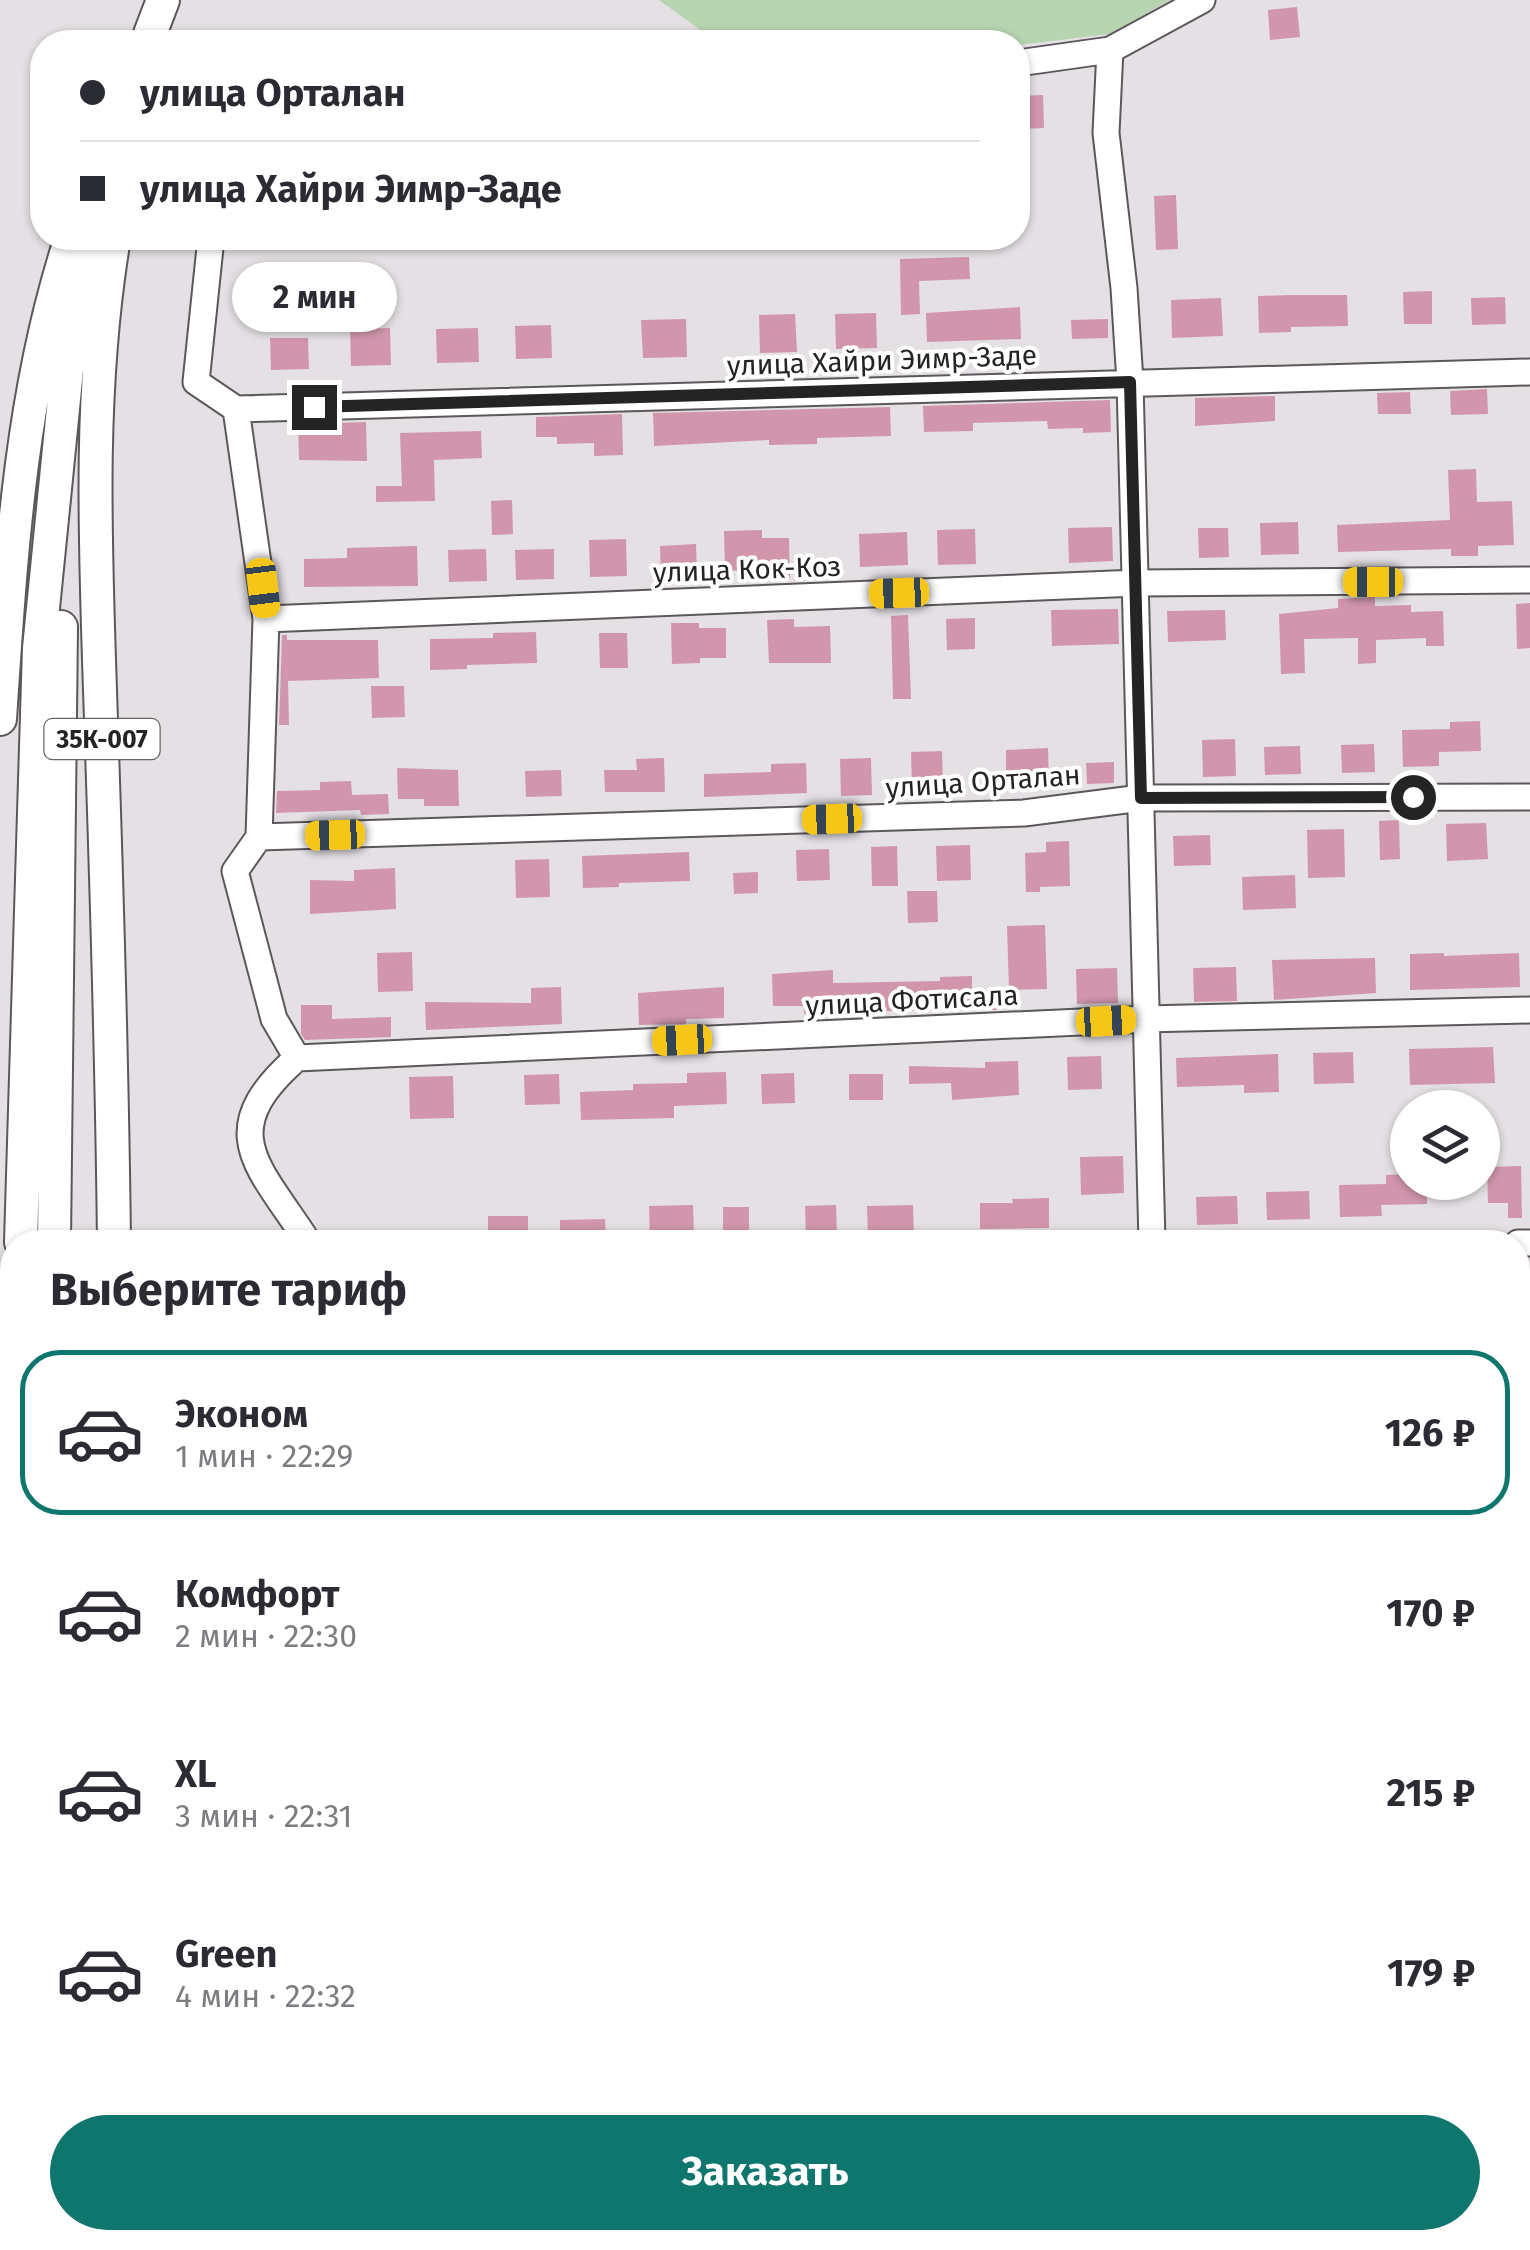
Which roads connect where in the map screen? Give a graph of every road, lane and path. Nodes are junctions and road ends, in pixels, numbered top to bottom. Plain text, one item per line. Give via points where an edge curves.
1 (164, 0) edge
2 (1202, 0) edge
3 (153, 30) edge
4 (1110, 50) junction
5 (1030, 61) edge
6 (67, 250) edge
7 (88, 250) edge
8 (112, 250) edge
9 (211, 250) edge
10 (1530, 372) edge
11 (1130, 382) junction
12 (236, 409) junction
13 (55, 492) junction
14 (1530, 580) edge
15 (1137, 584) junction
16 (266, 618) junction
17 (0, 719) edge
18 (1530, 797) edge
19 (1141, 798) junction
20 (259, 838) junction
21 (1530, 1010) edge
22 (1145, 1019) junction
23 (296, 1058) junction
24 (21, 1230) edge
25 (54, 1230) edge
26 (114, 1230) edge
27 (300, 1230) edge
28 (1152, 1230) edge

1 - 3 main road
2 - 4 street
4 - 5 street
4 - 11 street via 1106,134
6 - 17 main road via 52,294 14,516
7 - 13 main road, 35К-007 via 66,369
8 - 26 main road, 35К-007 via 93,469
9 - 12 street via 196,382
10 - 11 street, улица Хайри Эимр-Заде
11 - 12 street, улица Хайри Эимр-Заде
11 - 15 street
12 - 16 street
13 - 24 main road, 35К-007 via 40,648
13 - 25 main road, 35К-007 via 62,654
14 - 15 street, улица Кок-Коз
15 - 16 street, улица Кок-Коз
15 - 19 street
16 - 20 street
18 - 19 street, улица Орталан
19 - 20 street, улица Орталан via 1024,813
19 - 22 street
20 - 23 street via 235,871 274,1019
21 - 22 street, улица Фотисала
22 - 23 street, улица Фотисала
22 - 28 street
23 - 27 street via 268,1082 250,1113 250,1152

